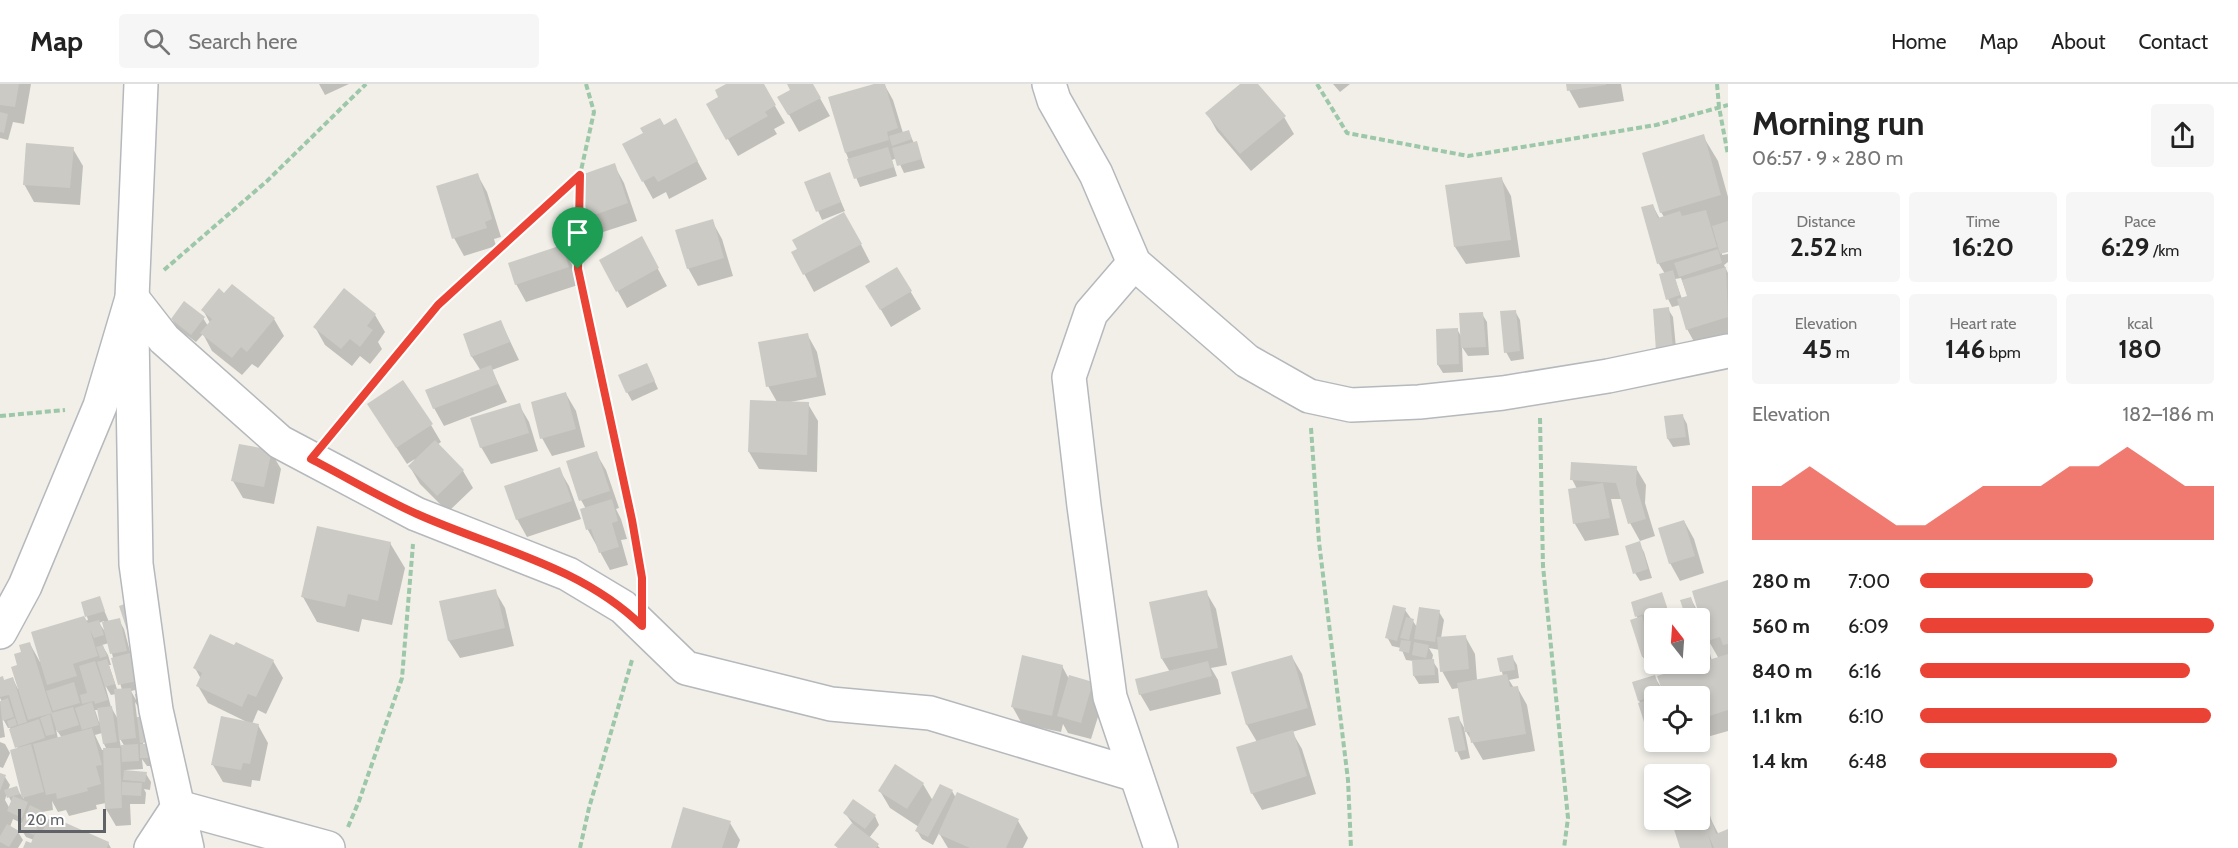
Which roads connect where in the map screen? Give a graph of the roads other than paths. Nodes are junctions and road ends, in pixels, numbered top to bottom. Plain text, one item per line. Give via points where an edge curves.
1 (141, 84) edge
2 (1049, 84) edge
3 (1134, 263) junction
4 (132, 298) junction
5 (1728, 351) edge
6 (0, 632) edge
7 (1136, 775) junction
8 (178, 807) junction
9 (337, 838) edge
10 (151, 848) edge
11 (187, 848) edge
12 (1161, 848) edge

1 - 4 street
2 - 3 street via 1096,174
3 - 5 street via 1247,361 1309,396 1351,405 1419,402 1539,387
3 - 7 street via 1091,313 1069,377 1110,697
4 - 6 street via 100,406 25,586
4 - 7 street via 164,339 280,442 416,514 568,574 623,607 686,669 831,704 930,713
4 - 8 street via 136,564 156,710
7 - 12 street
8 - 9 street
8 - 10 street
8 - 11 street

